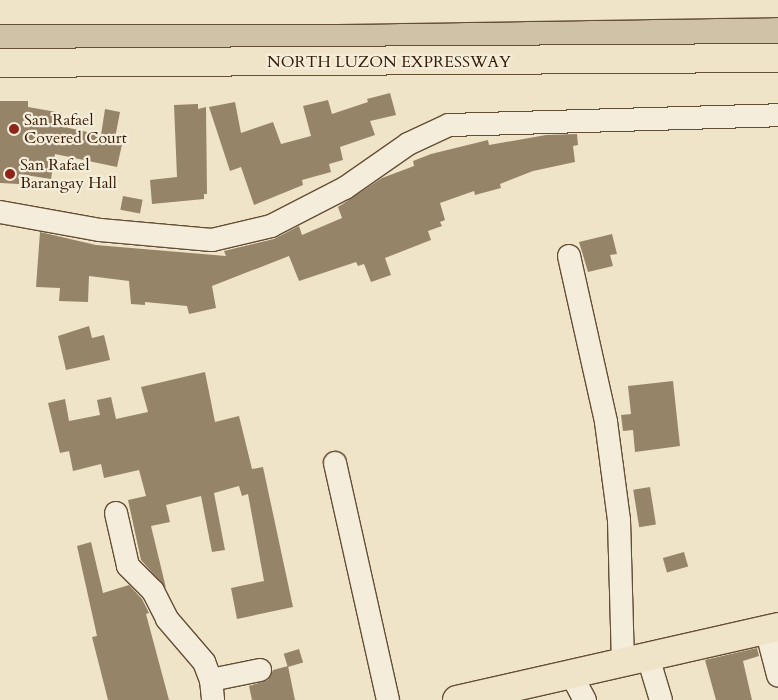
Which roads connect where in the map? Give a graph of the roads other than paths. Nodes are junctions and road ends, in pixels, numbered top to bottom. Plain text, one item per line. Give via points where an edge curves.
1 (778, 3) edge
2 (0, 10) edge
3 (778, 58) edge
4 (0, 63) edge
5 (778, 115) edge
6 (0, 212) edge
7 (569, 256) dead end
8 (336, 463) dead end
9 (116, 513) dead end
10 (772, 628) edge
11 (635, 660) junction
12 (260, 670) dead end
13 (571, 674) junction
14 (778, 675) edge
15 (212, 690) edge
16 (503, 695) edge
17 (388, 700) edge
18 (457, 700) edge
19 (585, 700) edge
20 (661, 700) edge

1 - 2 main road via 625,7
3 - 4 main road, NORTH LUZON EXPRESSWAY
5 - 6 street via 449,125 408,144 345,188 271,226 212,240 100,230
7 - 11 street via 606,422
8 - 17 street
9 - 15 street via 128,566 153,591 167,619 204,662
10 - 11 main road
10 - 14 street
11 - 13 main road
11 - 20 street
12 - 15 street
13 - 16 main road
13 - 19 street
16 - 18 main road

